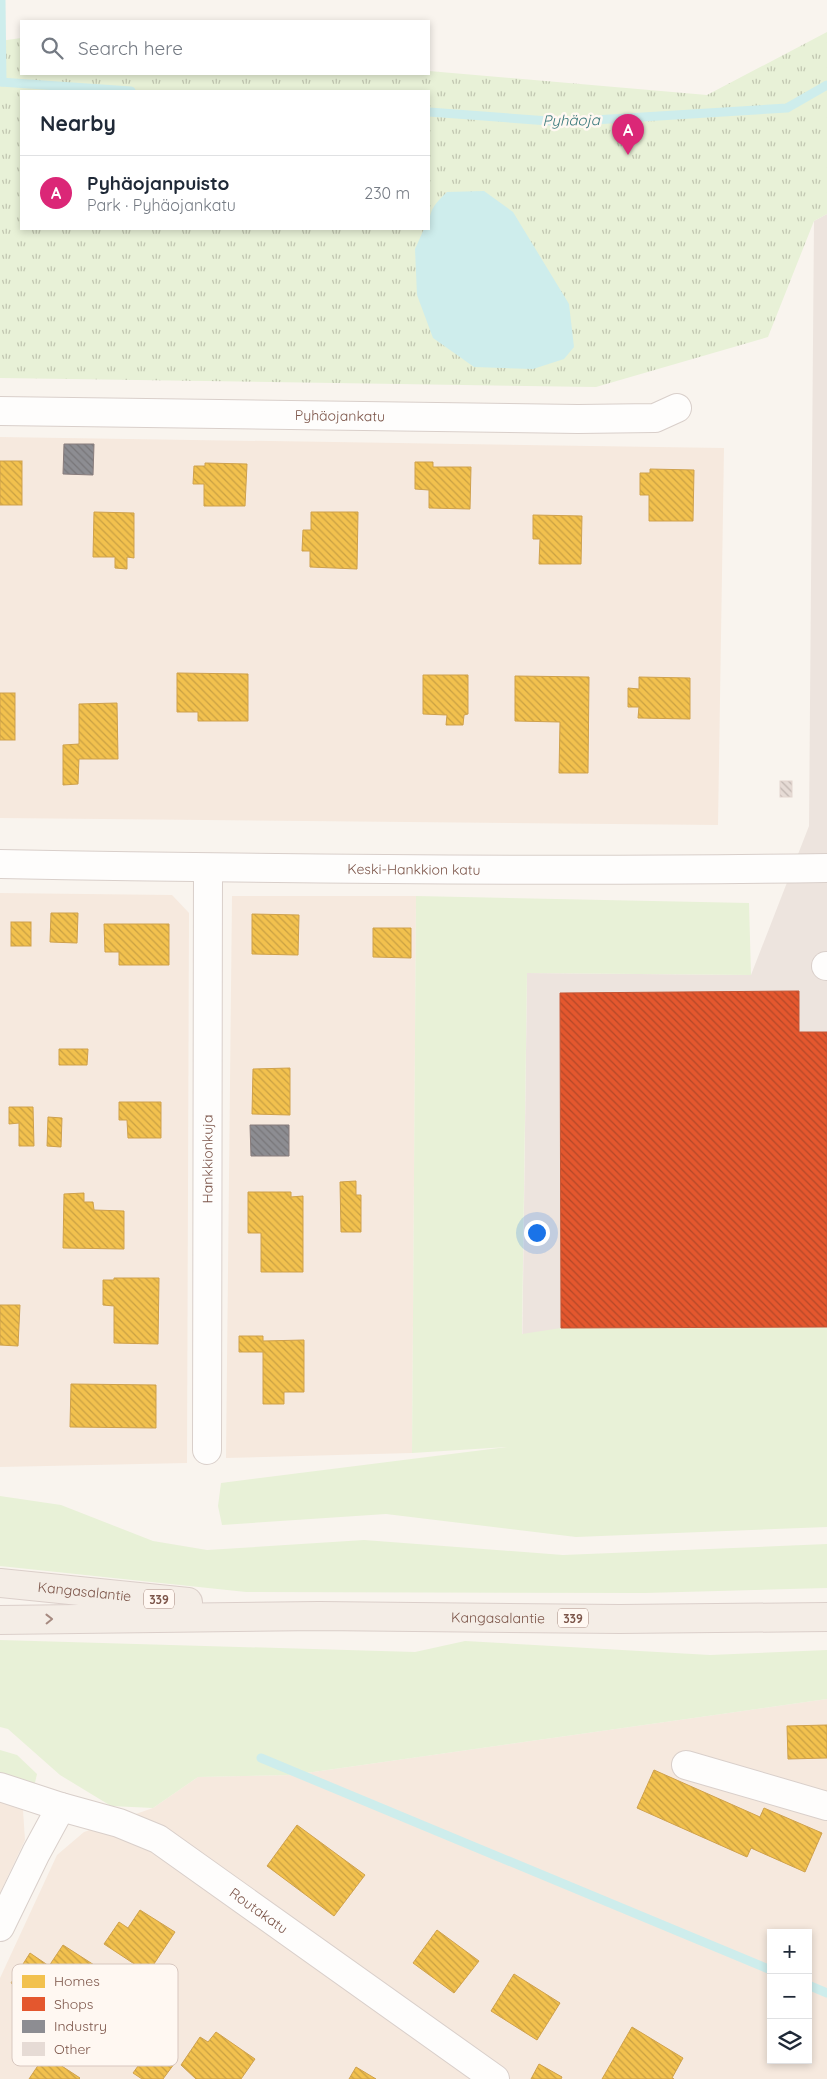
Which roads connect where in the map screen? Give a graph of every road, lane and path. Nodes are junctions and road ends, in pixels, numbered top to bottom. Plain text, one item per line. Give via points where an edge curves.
1 (677, 408) dead end
2 (0, 410) edge
3 (0, 864) edge
4 (208, 868) junction
5 (827, 868) edge
6 (207, 1450) dead end
7 (0, 1583) edge
8 (319, 1616) junction
9 (827, 1617) edge
10 (0, 1620) edge
11 (686, 1765) dead end
12 (0, 1787) edge
13 (826, 1802) edge
14 (61, 1807) junction
15 (0, 1927) edge
16 (495, 2079) edge

1 - 2 street, Pyhäojankatu via 655,418 578,419
3 - 4 street, Keski-Hankkion katu
4 - 5 street, Keski-Hankkion katu via 626,871
4 - 6 street, Hankkionkuja
7 - 8 main road, Kangasalantie / 339
8 - 9 main road, Kangasalantie / 339
10 -> 8 main road, Kangasalantie / 339
11 - 13 street
12 - 14 street, Routakatu
14 - 15 street
14 - 16 street, Routakatu via 119,1823 158,1840

